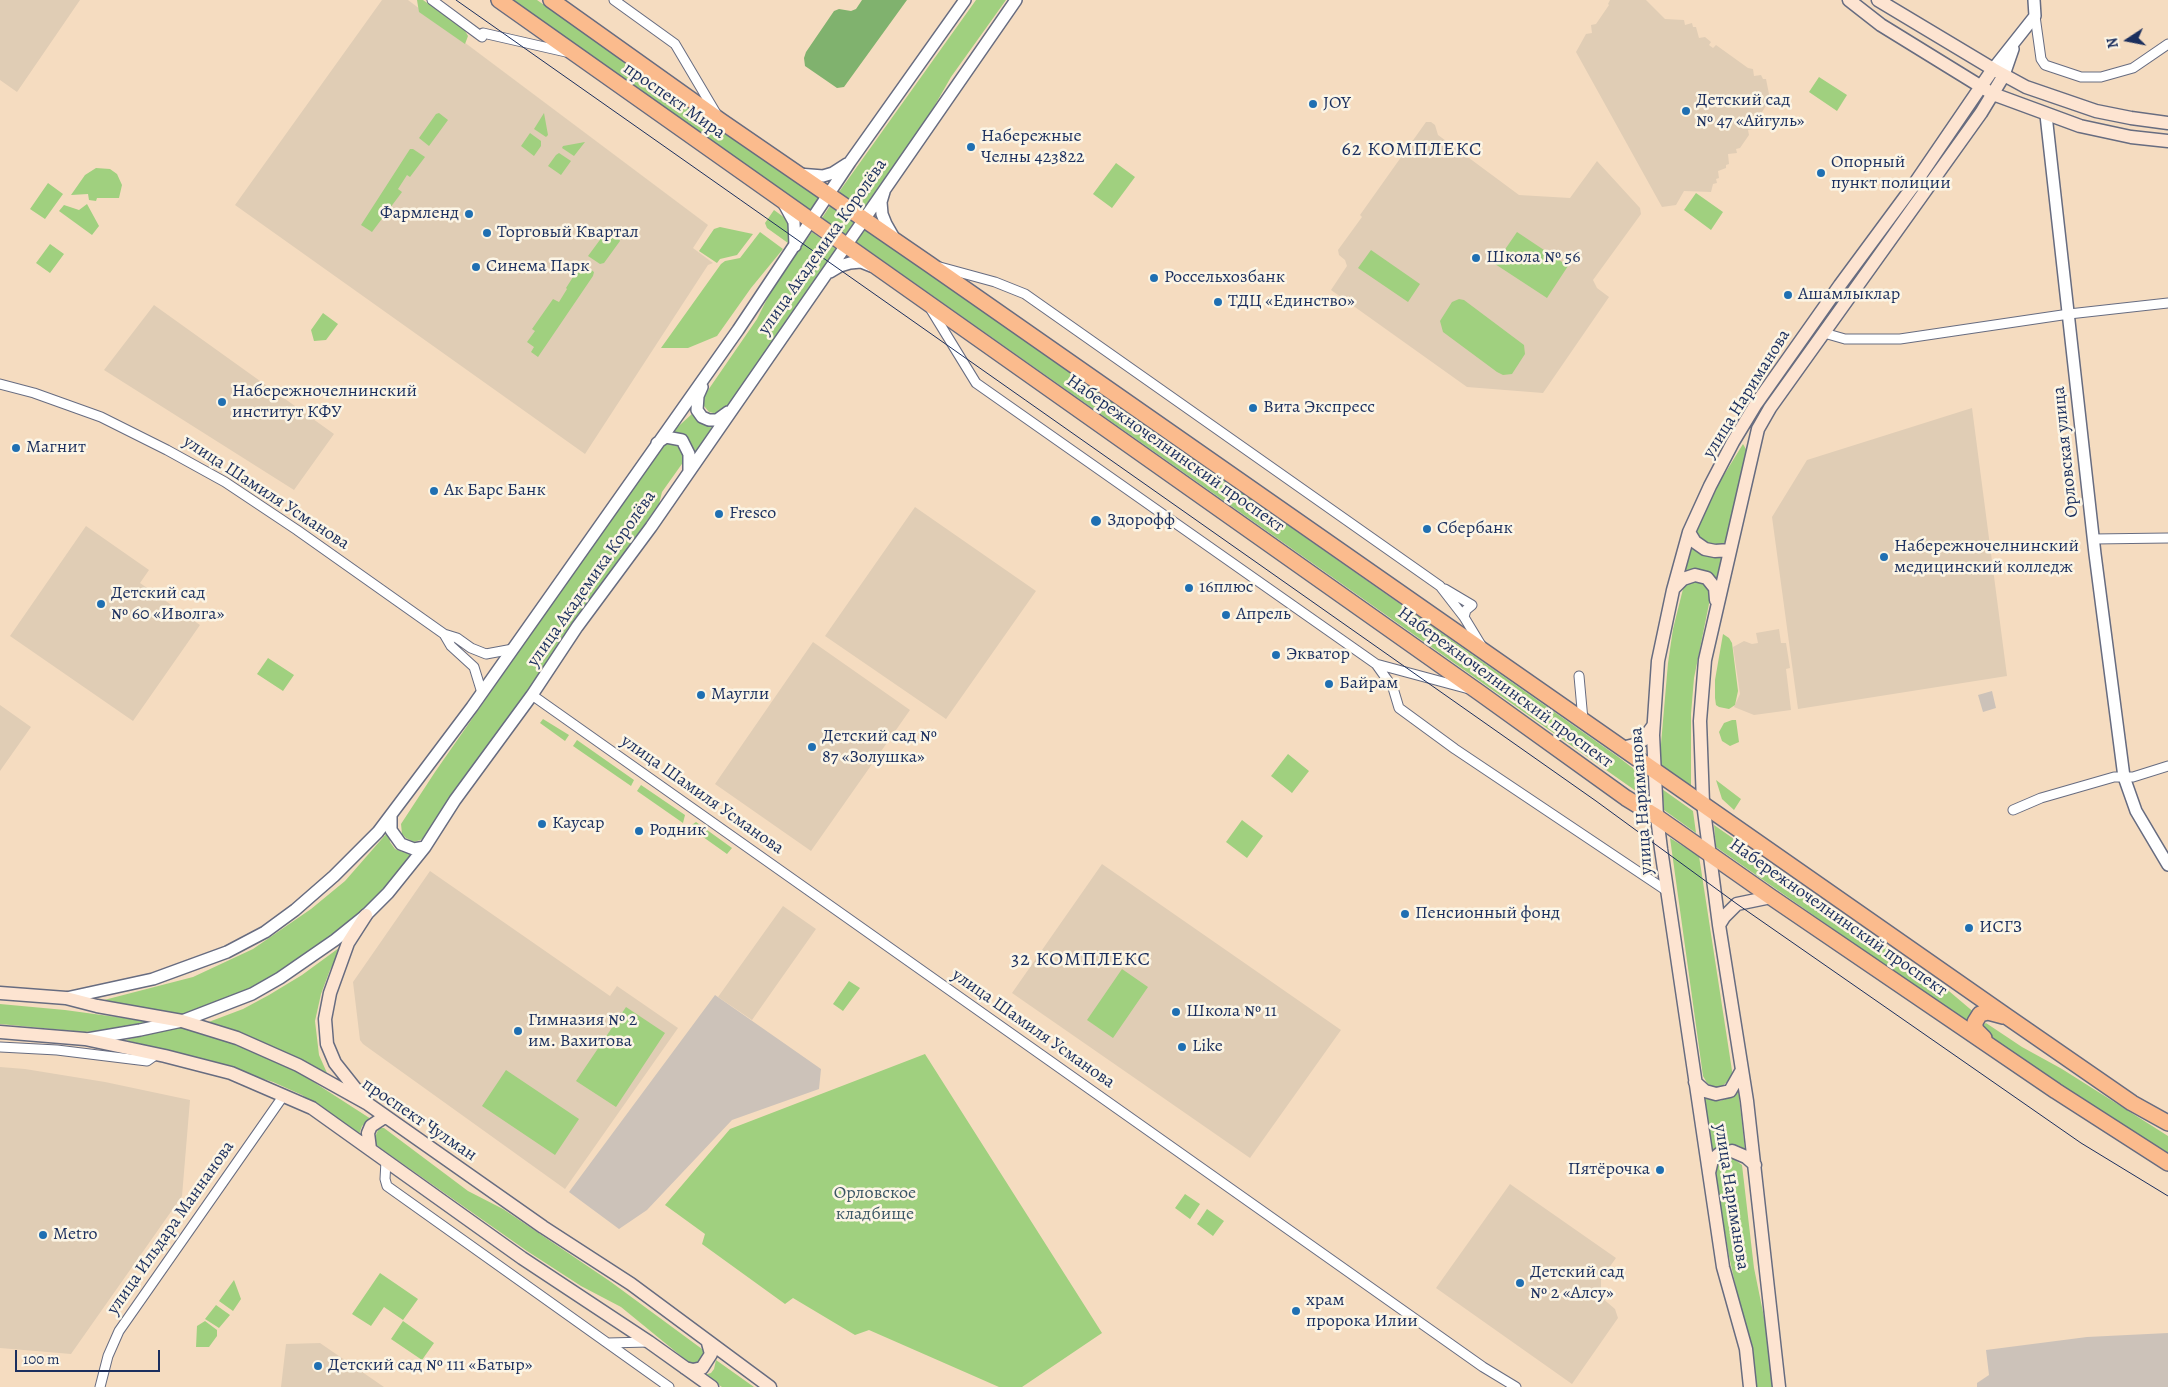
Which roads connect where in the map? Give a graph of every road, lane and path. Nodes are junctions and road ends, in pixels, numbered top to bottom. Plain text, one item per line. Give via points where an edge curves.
1 (432, 0) edge
2 (499, 0) edge
3 (551, 0) edge
4 (614, 0) edge
5 (965, 0) edge
6 (1016, 0) edge
7 (1849, 0) edge
8 (1878, 0) edge
9 (2034, 0) edge
10 (2036, 16) junction
11 (2168, 44) edge
12 (574, 53) junction
13 (1998, 72) junction
14 (1982, 87) junction
15 (1993, 94) junction
16 (2046, 115) junction
17 (721, 121) junction
18 (2168, 123) edge
19 (2168, 141) edge
20 (850, 162) junction
21 (798, 174) junction
22 (886, 187) junction
23 (829, 195) junction
24 (781, 199) junction
25 (847, 208) joint
26 (864, 219) junction
27 (812, 221) junction
28 (828, 233) joint
29 (898, 243) junction
30 (846, 245) junction
31 (795, 246) junction
32 (929, 264) junction
33 (880, 270) junction
34 (825, 276) junction
35 (925, 300) junction
36 (2168, 303) edge
37 (2069, 314) junction
38 (1824, 333) junction
39 (711, 367) junction
40 (0, 384) edge
41 (733, 408) junction
42 (657, 443) junction
43 (689, 472) junction
44 (1689, 532) junction
45 (2168, 538) edge
46 (2094, 540) junction
47 (1730, 550) junction
48 (1440, 586) junction
49 (1673, 590) junction
50 (1717, 604) junction
51 (1464, 617) junction
52 (444, 634) junction
53 (513, 649) junction
54 (1485, 652) junction
55 (1376, 664) junction
56 (1579, 676) dead end
57 (1480, 692) junction
58 (482, 693) junction
59 (532, 695) junction
60 (1582, 720) junction
61 (1653, 726) junction
62 (1622, 748) junction
63 (2168, 766) edge
64 (1654, 770) junction
65 (2124, 777) junction
66 (1703, 804) junction
67 (2013, 810) dead end
68 (391, 815) junction
69 (1657, 816) junction
70 (425, 847) junction
71 (1709, 852) junction
72 (2168, 865) edge
73 (1667, 891) junction
74 (1771, 897) junction
75 (366, 915) junction
76 (1719, 925) junction
77 (0, 993) edge
78 (66, 998) junction
79 (2009, 1018) junction
80 (182, 1021) junction
81 (0, 1032) edge
82 (85, 1039) junction
83 (1990, 1045) junction
84 (0, 1047) edge
85 (157, 1054) junction
86 (1742, 1070) junction
87 (1695, 1082) junction
88 (284, 1095) junction
89 (368, 1104) junction
90 (388, 1118) junction
91 (2168, 1124) edge
92 (370, 1149) junction
93 (386, 1161) junction
94 (2168, 1163) edge
95 (1755, 1165) junction
96 (1709, 1175) junction
97 (649, 1342) junction
98 (608, 1343) junction
99 (708, 1343) junction
100 (685, 1368) junction
101 (100, 1387) edge
102 (669, 1387) edge
103 (712, 1387) edge
104 (770, 1387) edge
105 (1516, 1387) edge
106 (1750, 1387) edge
107 (1779, 1387) edge

1 - 12 street via 482,37 483,33
2 - 12 main road, проспект Мира
3 - 17 main road, проспект Мира
4 - 17 street via 675,44
5 - 20 street, улица Академика Королёва
6 - 22 street, улица Академика Королёва
7 - 14 main road via 1881,25
8 - 13 main road
9 - 10 street
10 - 11 street via 2041,59 2045,65 2082,77 2101,77 2133,68
10 - 13 street via 2015,42
12 - 24 main road, проспект Мира
13 - 14 main road, улица Нариманова
13 - 15 main road, улица Нариманова
13 - 18 main road via 2026,87 2096,111
14 - 15 main road
14 - 44 main road, улица Нариманова via 1756,404 1710,486
15 - 16 main road
15 - 38 main road, улица Нариманова
16 - 19 main road via 2131,137
16 - 37 street, Орловская улица
17 - 21 main road, проспект Мира
20 - 21 street via 823,176
20 - 23 street, улица Академика Королёва
21 - 23 main road, проспект Мира
22 - 26 street, улица Академика Королёва
22 - 29 street via 881,202 882,214
23 - 25 main road, проспект Мира
23 - 27 street, улица Академика Королёва
24 - 27 main road, проспект Мира
24 - 31 street via 794,222
25 - 26 main road, Набережночелнинский проспект
26 - 29 main road, Набережночелнинский проспект
26 - 30 street, улица Академика Королёва
27 - 28 main road, проспект Мира
27 - 31 street, улица Академика Королёва
28 - 30 main road, Набережночелнинский проспект
29 - 32 main road, Набережночелнинский проспект
30 - 33 main road, Набережночелнинский проспект
30 - 34 street, улица Академика Королёва
31 - 39 street, улица Академика Королёва
32 - 48 street via 1026,294
32 - 54 main road, Набережночелнинский проспект
33 - 34 street via 861,262 850,263
33 - 35 main road, Набережночелнинский проспект
34 - 41 street, улица Академика Королёва
35 - 55 street via 976,383
35 - 57 main road, Набережночелнинский проспект
36 - 37 street
37 - 38 street via 1900,339 1845,339
37 - 46 street, Орловская улица
38 - 47 main road, улица Нариманова via 1758,429
39 - 41 street via 698,396 697,410 702,417 717,420
39 - 42 street, улица Академика Королёва
40 - 52 street, улица Шамиля Усманова via 101,418 186,459 297,530
41 - 43 street, улица Академика Королёва
42 - 43 street via 666,438 682,440 689,454
42 - 53 street, улица Академика Королёва
43 - 59 street, улица Академика Королёва via 576,627
44 - 47 main road via 1705,549
44 - 49 main road, улица Нариманова
45 - 46 street
46 - 65 street, Орловская улица
47 - 50 main road, улица Нариманова
48 - 51 street
48 - 51 street via 1472,605
49 - 50 main road via 1683,579 1695,575 1707,578 1716,588
49 - 61 main road, улица Нариманова via 1658,661
50 - 66 main road, улица Нариманова via 1705,660 1700,721
51 - 54 street
52 - 53 street, улица Шамиля Усманова via 486,654
52 - 58 street, улица Шамиля Усманова via 451,646 474,667
53 - 58 street, улица Академика Королёва
54 - 60 main road, Набережночелнинский проспект
55 - 57 street
55 - 73 street via 1393,688 1400,708 1471,760
56 - 60 street
57 - 69 main road, Набережночелнинский проспект via 1626,798
58 - 68 street, улица Академика Королёва
59 - 70 street, улица Академика Королёва via 455,800
59 - 105 street, улица Шамиля Усманова via 1483,1367
60 - 62 main road, Набережночелнинский проспект
61 - 62 main road via 1643,740
61 - 64 main road, улица Нариманова
62 - 64 main road, Набережночелнинский проспект
63 - 65 street via 2133,778
64 - 66 main road, Набережночелнинский проспект
64 - 69 main road, улица Нариманова
65 - 67 street via 2041,798
65 - 72 street, Орловская улица via 2136,811
66 - 71 main road, улица Нариманова
66 - 79 main road, Набережночелнинский проспект
68 - 70 street via 391,830 401,844 414,849
68 - 78 street, улица Академика Королёва via 334,876 265,932 228,952 154,979
69 - 71 main road, Набережночелнинский проспект
69 - 73 main road, улица Нариманова
70 - 75 street, улица Академика Королёва
71 - 74 main road, Набережночелнинский проспект
71 - 76 main road, улица Нариманова
73 - 87 main road, улица Нариманова
74 - 76 main road via 1737,904
74 - 83 main road, Набережночелнинский проспект
75 - 80 street, улица Академика Королёва via 280,978 221,1007
75 - 89 main road via 348,943 330,993 325,1019 327,1044 335,1063
76 - 86 main road, улица Нариманова
77 - 78 main road, проспект Чулман
78 - 80 main road, проспект Чулман
79 - 83 main road via 1988,1012 1980,1014 1975,1029
79 - 91 main road, Набережночелнинский проспект
80 - 82 street, улица Академика Королёва
80 - 89 main road, проспект Чулман via 269,1052
81 - 82 main road
82 - 85 main road
83 - 94 main road, Набережночелнинский проспект
84 - 85 street via 147,1061
85 - 88 main road via 231,1073
86 - 87 main road via 1730,1091 1716,1094 1705,1091
86 - 95 main road, улица Нариманова
87 - 96 main road, улица Нариманова
88 - 92 main road via 312,1108
88 - 101 street, улица Ильдара Маннанова via 119,1331
89 - 90 main road, проспект Чулман
90 - 92 main road via 371,1126 368,1133
90 - 99 main road, проспект Чулман via 631,1284
92 - 93 main road
93 - 97 main road via 522,1258
93 - 98 street via 387,1186
95 - 96 main road via 1732,1151 1719,1154 1712,1160
95 - 107 main road, улица Нариманова
96 - 106 main road, улица Нариманова via 1723,1267 1746,1349
97 - 98 street
97 - 100 main road
98 - 102 street
99 - 100 main road via 711,1354 702,1368
99 - 104 main road, проспект Чулман
100 - 103 main road

